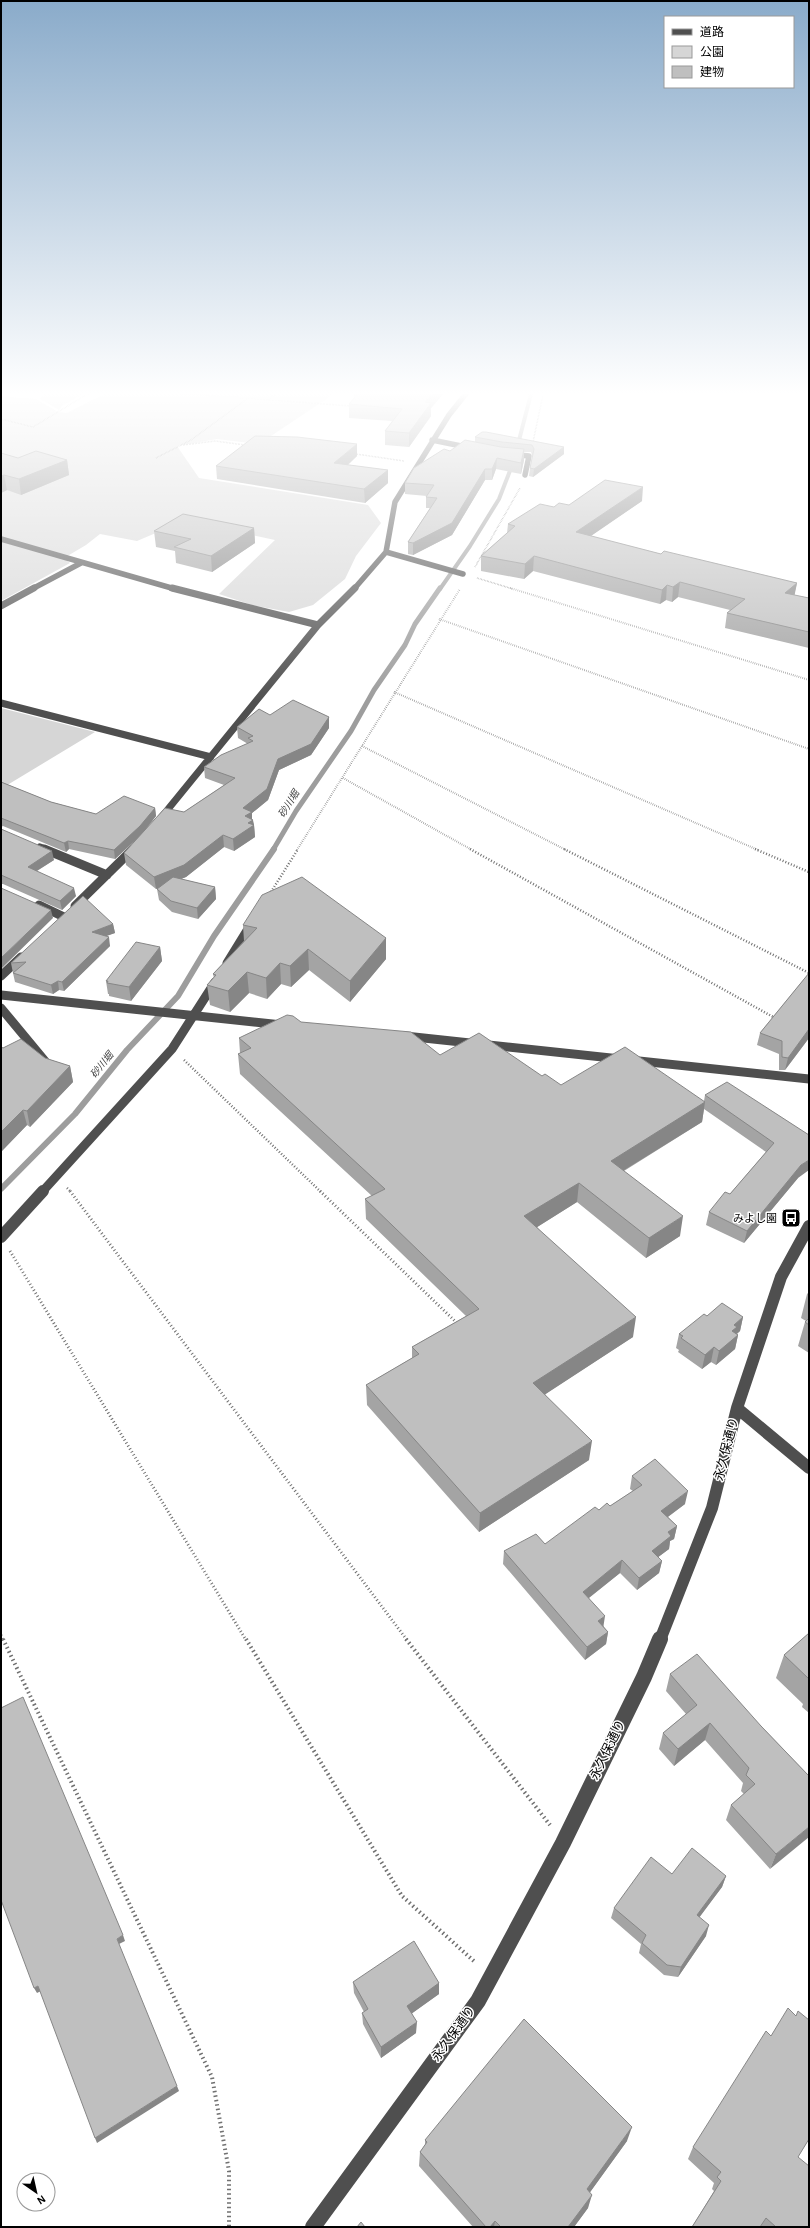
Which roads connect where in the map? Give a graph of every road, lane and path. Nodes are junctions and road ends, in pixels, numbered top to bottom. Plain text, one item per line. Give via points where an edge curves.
1 (400, 494) edge
2 (517, 494) edge
3 (1, 539) edge
4 (386, 552) junction
5 (81, 563) junction
6 (466, 575) junction
7 (1, 606) edge
8 (439, 619) junction
9 (318, 625) junction
10 (809, 680) edge
11 (394, 692) junction
12 (1, 703) edge
13 (362, 746) junction
14 (809, 749) edge
15 (211, 757) junction
16 (343, 778) junction
17 (156, 825) edge
18 (29, 843) edge
19 (140, 843) edge
20 (809, 872) edge
21 (107, 875) junction
22 (270, 894) joint
23 (29, 901) edge
24 (30, 949) edge
25 (809, 973) edge
26 (1, 976) edge
27 (1, 995) edge
28 (1, 1008) edge
29 (190, 1016) junction
30 (782, 1021) edge
31 (289, 1026) edge
32 (393, 1035) edge
33 (172, 1049) junction
34 (45, 1061) edge
35 (809, 1079) edge
36 (55, 1178) junction
37 (809, 1226) edge
38 (1, 1237) edge
39 (458, 1324) edge
40 (737, 1408) junction
41 (809, 1468) edge
42 (1, 1634) edge
43 (563, 1843) junction
44 (491, 1977) junction
45 (229, 2227) edge
46 (313, 2227) edge

1 - 4 street via 395,502
2 - 6 path
3 - 5 street via 33,551
4 - 6 street
4 - 9 street via 362,581
5 - 7 street
5 - 9 street via 272,616
6 - 8 path
6 - 10 path
8 - 11 path
8 - 14 path
9 - 15 street
11 - 13 path
11 - 20 path
12 - 15 street
13 - 16 path
13 - 25 path
15 - 17 street
16 - 22 path
16 - 30 path
18 - 21 street
19 - 21 street
21 - 23 street via 62,919
22 - 29 street
24 - 26 street
27 - 29 street
28 - 34 street
29 - 31 street
29 - 33 street
32 - 35 street
33 - 36 street
33 - 39 path
36 - 38 street
36 - 43 path via 77,1198 394,1623
37 - 40 street, 永久保通り via 781,1277
38 - 44 path via 402,1896
40 - 41 street
40 - 43 street, 永久保通り via 712,1508 679,1594 644,1677
42 - 45 path via 212,2077 229,2171
43 - 44 street, 永久保通り
44 - 46 street, 永久保通り via 478,2001

